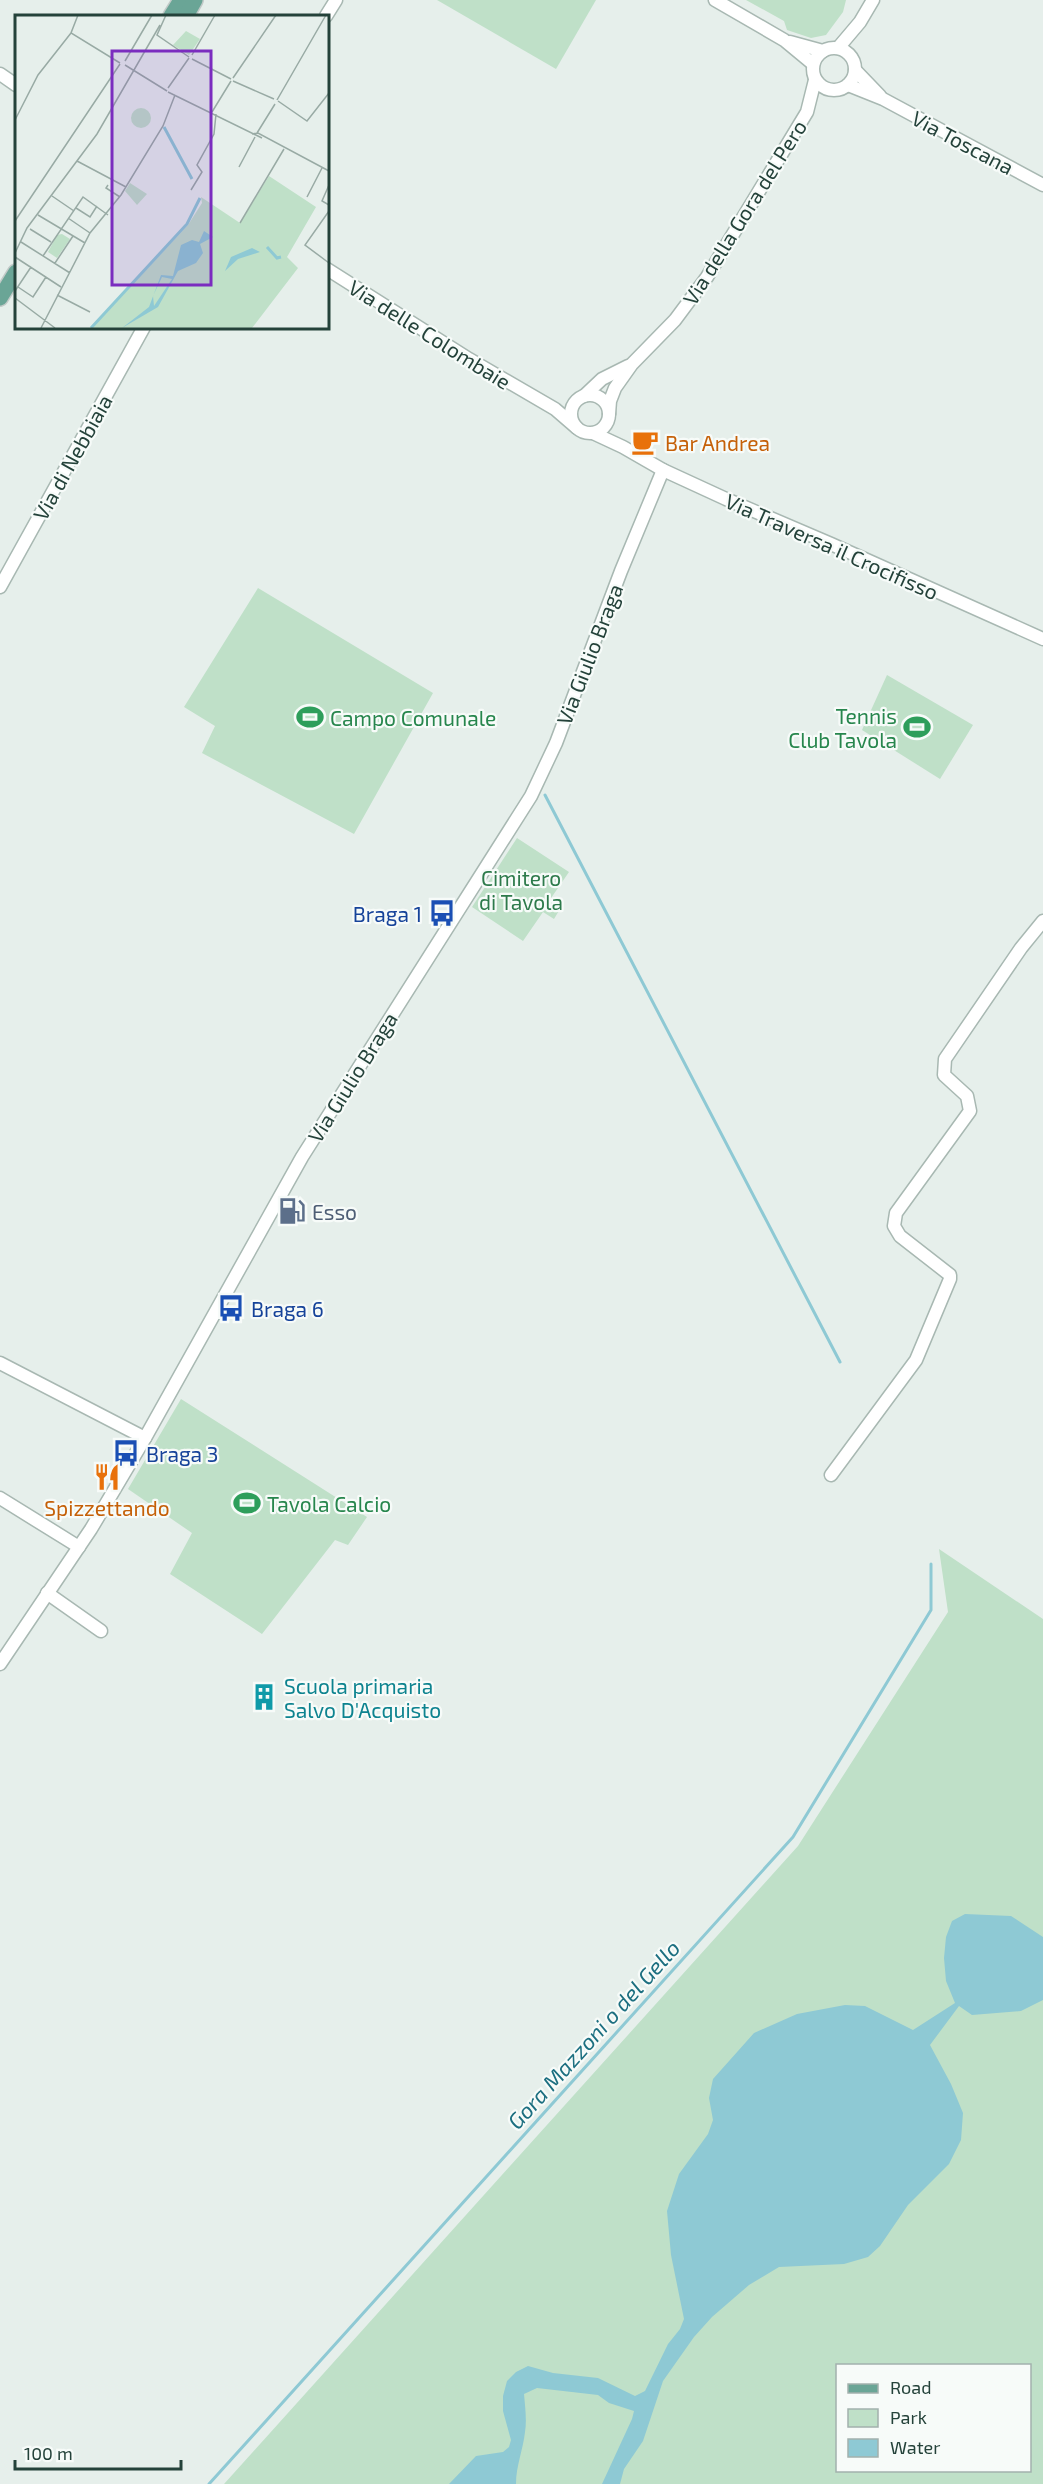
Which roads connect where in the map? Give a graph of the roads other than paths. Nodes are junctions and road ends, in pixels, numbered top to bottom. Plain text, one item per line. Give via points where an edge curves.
1 (181, 0) edge
2 (195, 0) edge
3 (336, 0) edge
4 (715, 0) edge
5 (873, 0) edge
6 (172, 15) edge
7 (187, 15) edge
8 (327, 15) edge
9 (860, 22) junction
10 (783, 40) junction
11 (838, 48) junction
12 (823, 51) junction
13 (851, 56) junction
14 (813, 64) junction
15 (855, 70) junction
16 (0, 74) edge
17 (815, 80) junction
18 (15, 84) edge
19 (848, 85) junction
20 (831, 90) junction
21 (882, 99) junction
22 (807, 112) junction
23 (1043, 185) edge
24 (328, 270) edge
25 (15, 274) edge
26 (0, 298) edge
27 (143, 328) edge
28 (632, 364) junction
29 (534, 398) junction
30 (581, 398) junction
31 (608, 419) junction
32 (577, 428) junction
33 (594, 433) junction
34 (623, 447) junction
35 (663, 470) junction
36 (0, 587) edge
37 (1042, 637) edge
38 (1043, 921) edge
39 (0, 1363) edge
40 (145, 1438) junction
41 (831, 1475) dead end
42 (0, 1498) edge
43 (79, 1547) junction
44 (47, 1593) junction
45 (101, 1631) dead end
46 (0, 1664) edge

1 - 6 main road
2 - 7 main road
3 - 8 street
4 - 10 street
5 - 9 street
9 - 11 street
9 - 13 street
10 - 12 street
10 - 14 street
11 - 12 street
11 - 13 street
12 - 14 street
13 - 15 street
14 - 17 street
15 - 19 street
15 - 21 street, Via Toscana
16 - 18 street
17 - 20 street
17 - 22 street, Via della Gora del Pero
19 - 20 street
19 - 21 street, Via Toscana
20 - 22 street, Via della Gora del Pero
21 - 23 street, Via Toscana
22 - 28 street, Via della Gora del Pero via 708,277 675,320
24 - 29 street, Via delle Colombaie
25 - 26 main road
27 - 36 street, Via di Nebbiaia
28 - 30 street, Via della Gora del Pero via 602,379
28 - 31 street, Via della Gora del Pero via 615,388
29 - 30 street, Via delle Colombaie via 565,402
29 - 32 street, Via delle Colombaie
30 - 31 street via 601,399 608,408
30 - 32 street via 572,412
31 - 33 street
31 - 34 street, Via Traversa il Crocifisso via 612,434
32 - 33 street
33 - 34 street, Via Traversa il Crocifisso
34 - 35 street, Via Traversa il Crocifisso
35 - 37 street, Via Traversa il Crocifisso
35 - 40 street, Via Giulio Braga via 556,743 531,796 302,1157
38 - 41 street via 945,1059 944,1074 967,1096 970,1111 896,1213 894,1226 900,1236 950,1275 950,1280 916,1360
39 - 40 street
40 - 43 street, Via Giulio Braga
42 - 43 street
43 - 44 street, Via Giulio Braga
44 - 45 street
44 - 46 street, Via Giulio Braga

